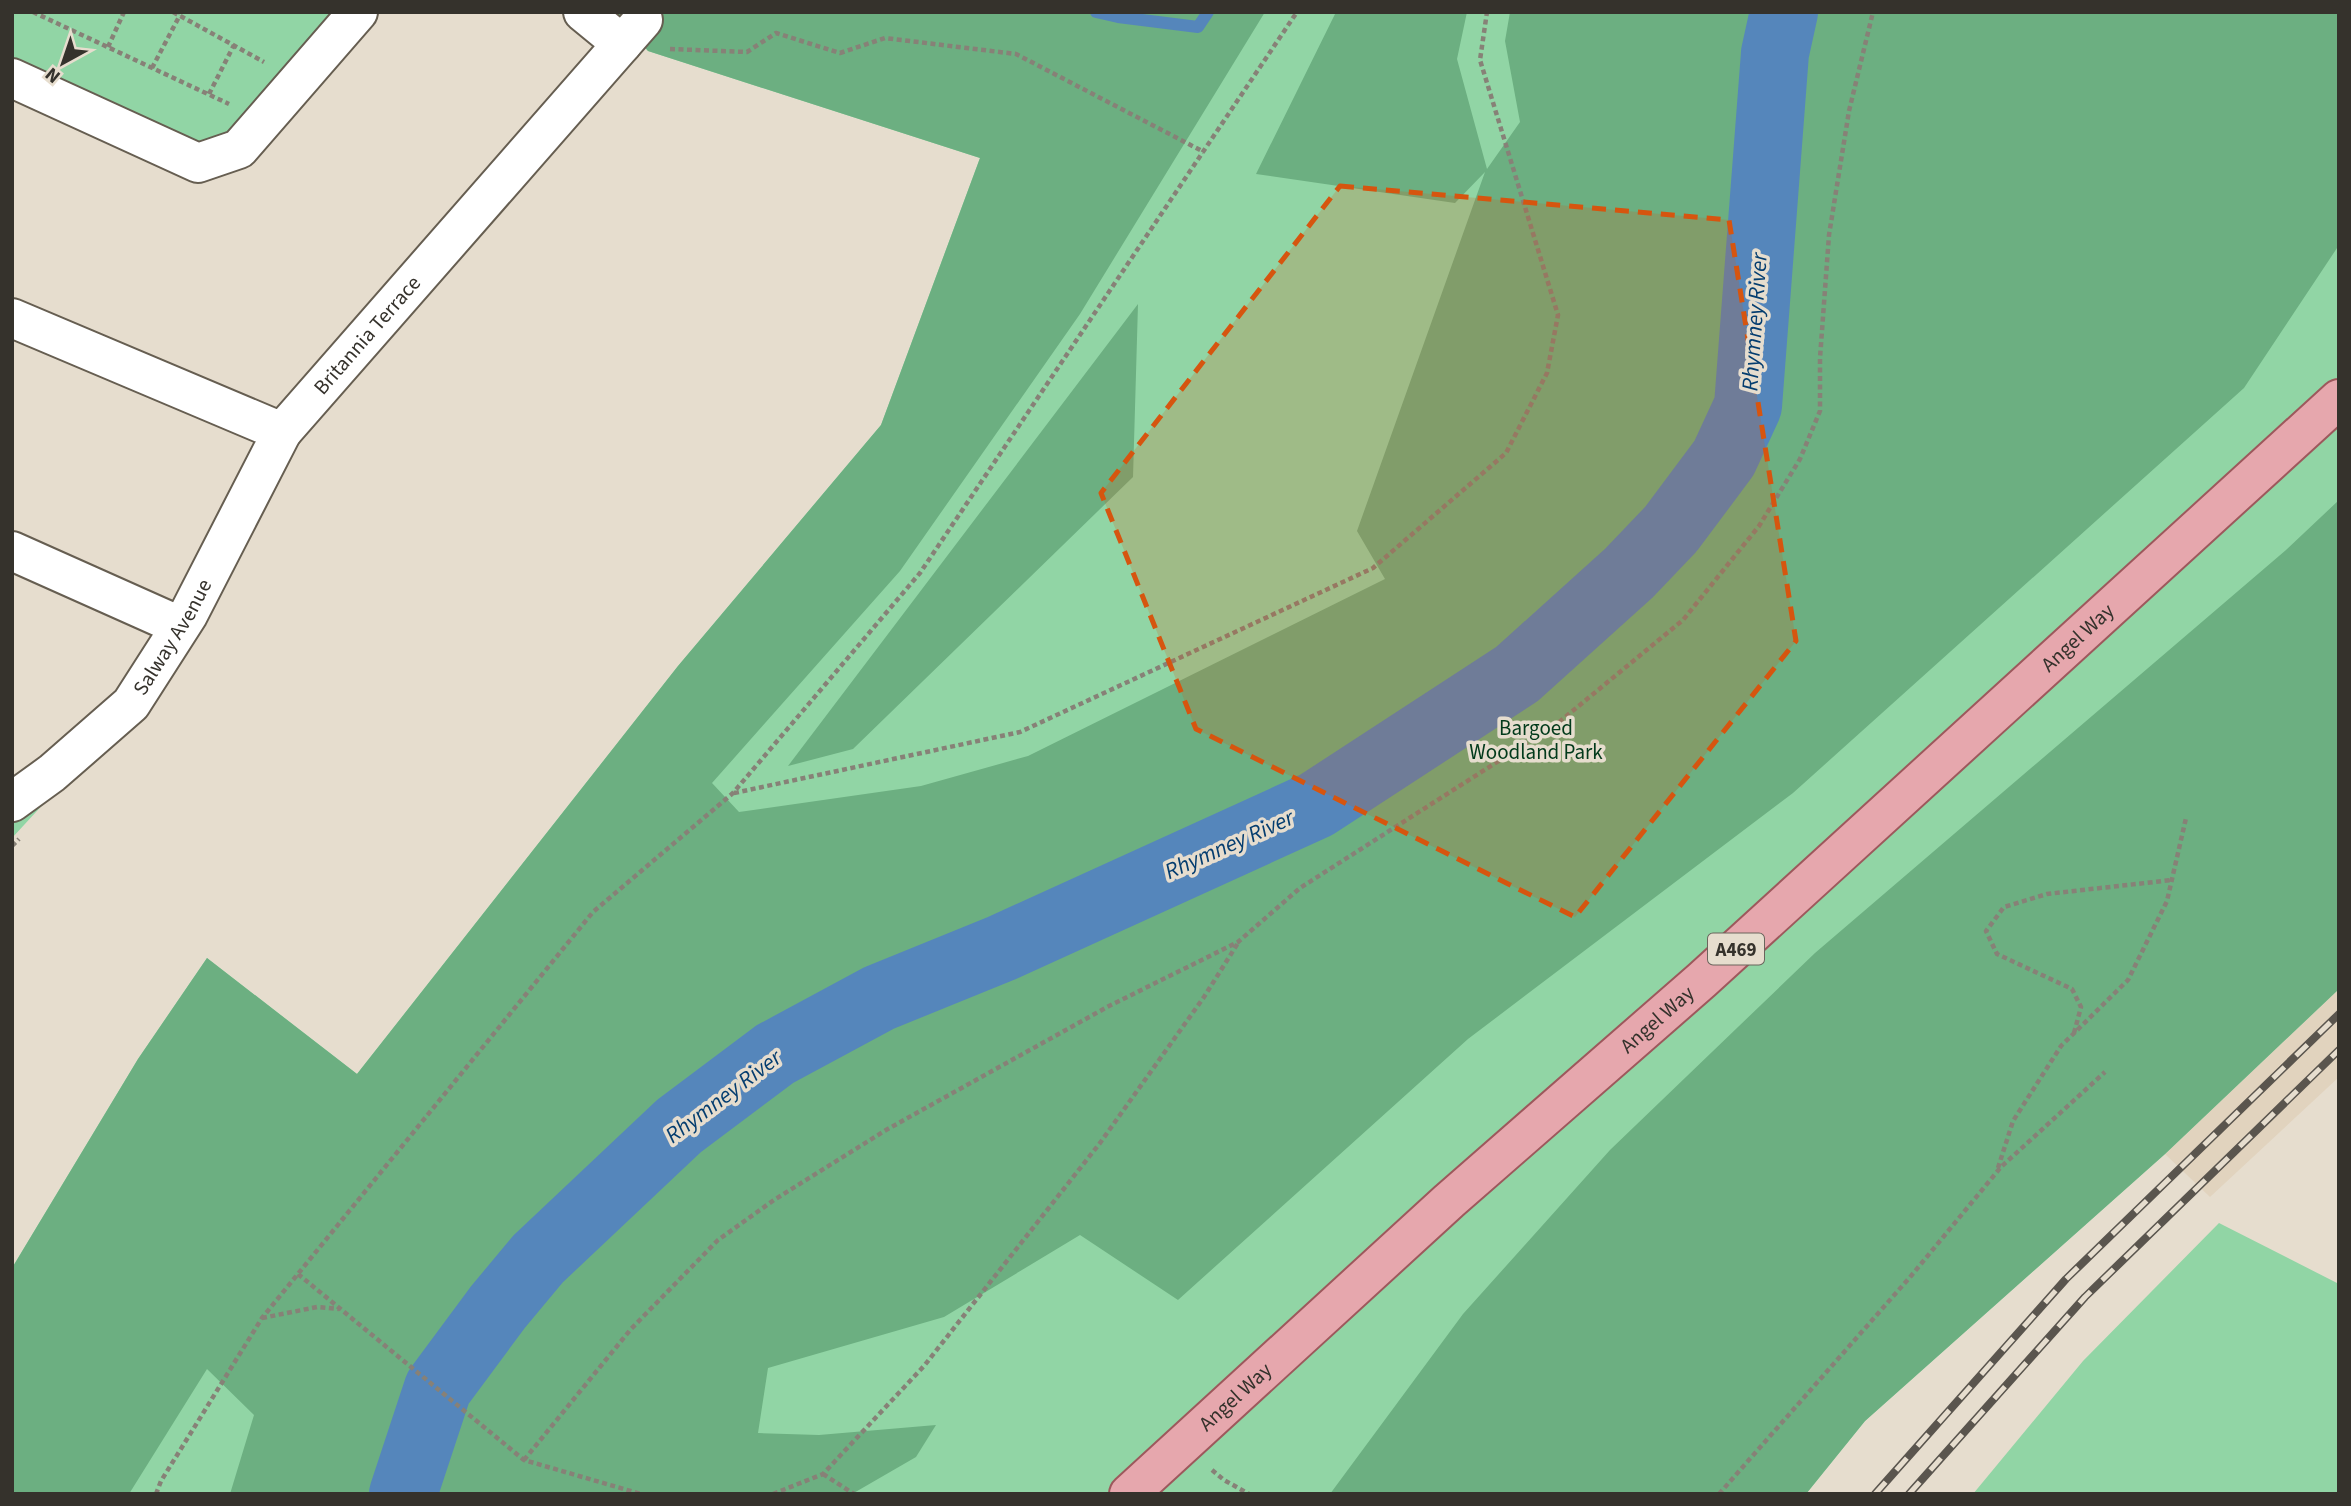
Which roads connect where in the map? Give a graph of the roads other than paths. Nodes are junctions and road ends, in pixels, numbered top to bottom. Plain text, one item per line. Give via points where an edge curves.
1 (358, 12) edge
2 (583, 12) edge
3 (12, 78) edge
4 (12, 318) edge
5 (2339, 399) edge
6 (282, 432) junction
7 (12, 551) edge
8 (180, 626) junction
9 (12, 802) edge
10 (1129, 1494) edge

1 - 3 street via 239,149 198,163
2 - 6 street, Britannia Terrace via 641,37
4 - 6 street
5 - 10 main road, Angel Way / A469 via 1702,980 1448,1200
6 - 8 street, Salway Avenue
7 - 8 street
8 - 9 street, Salway Avenue via 131,704

